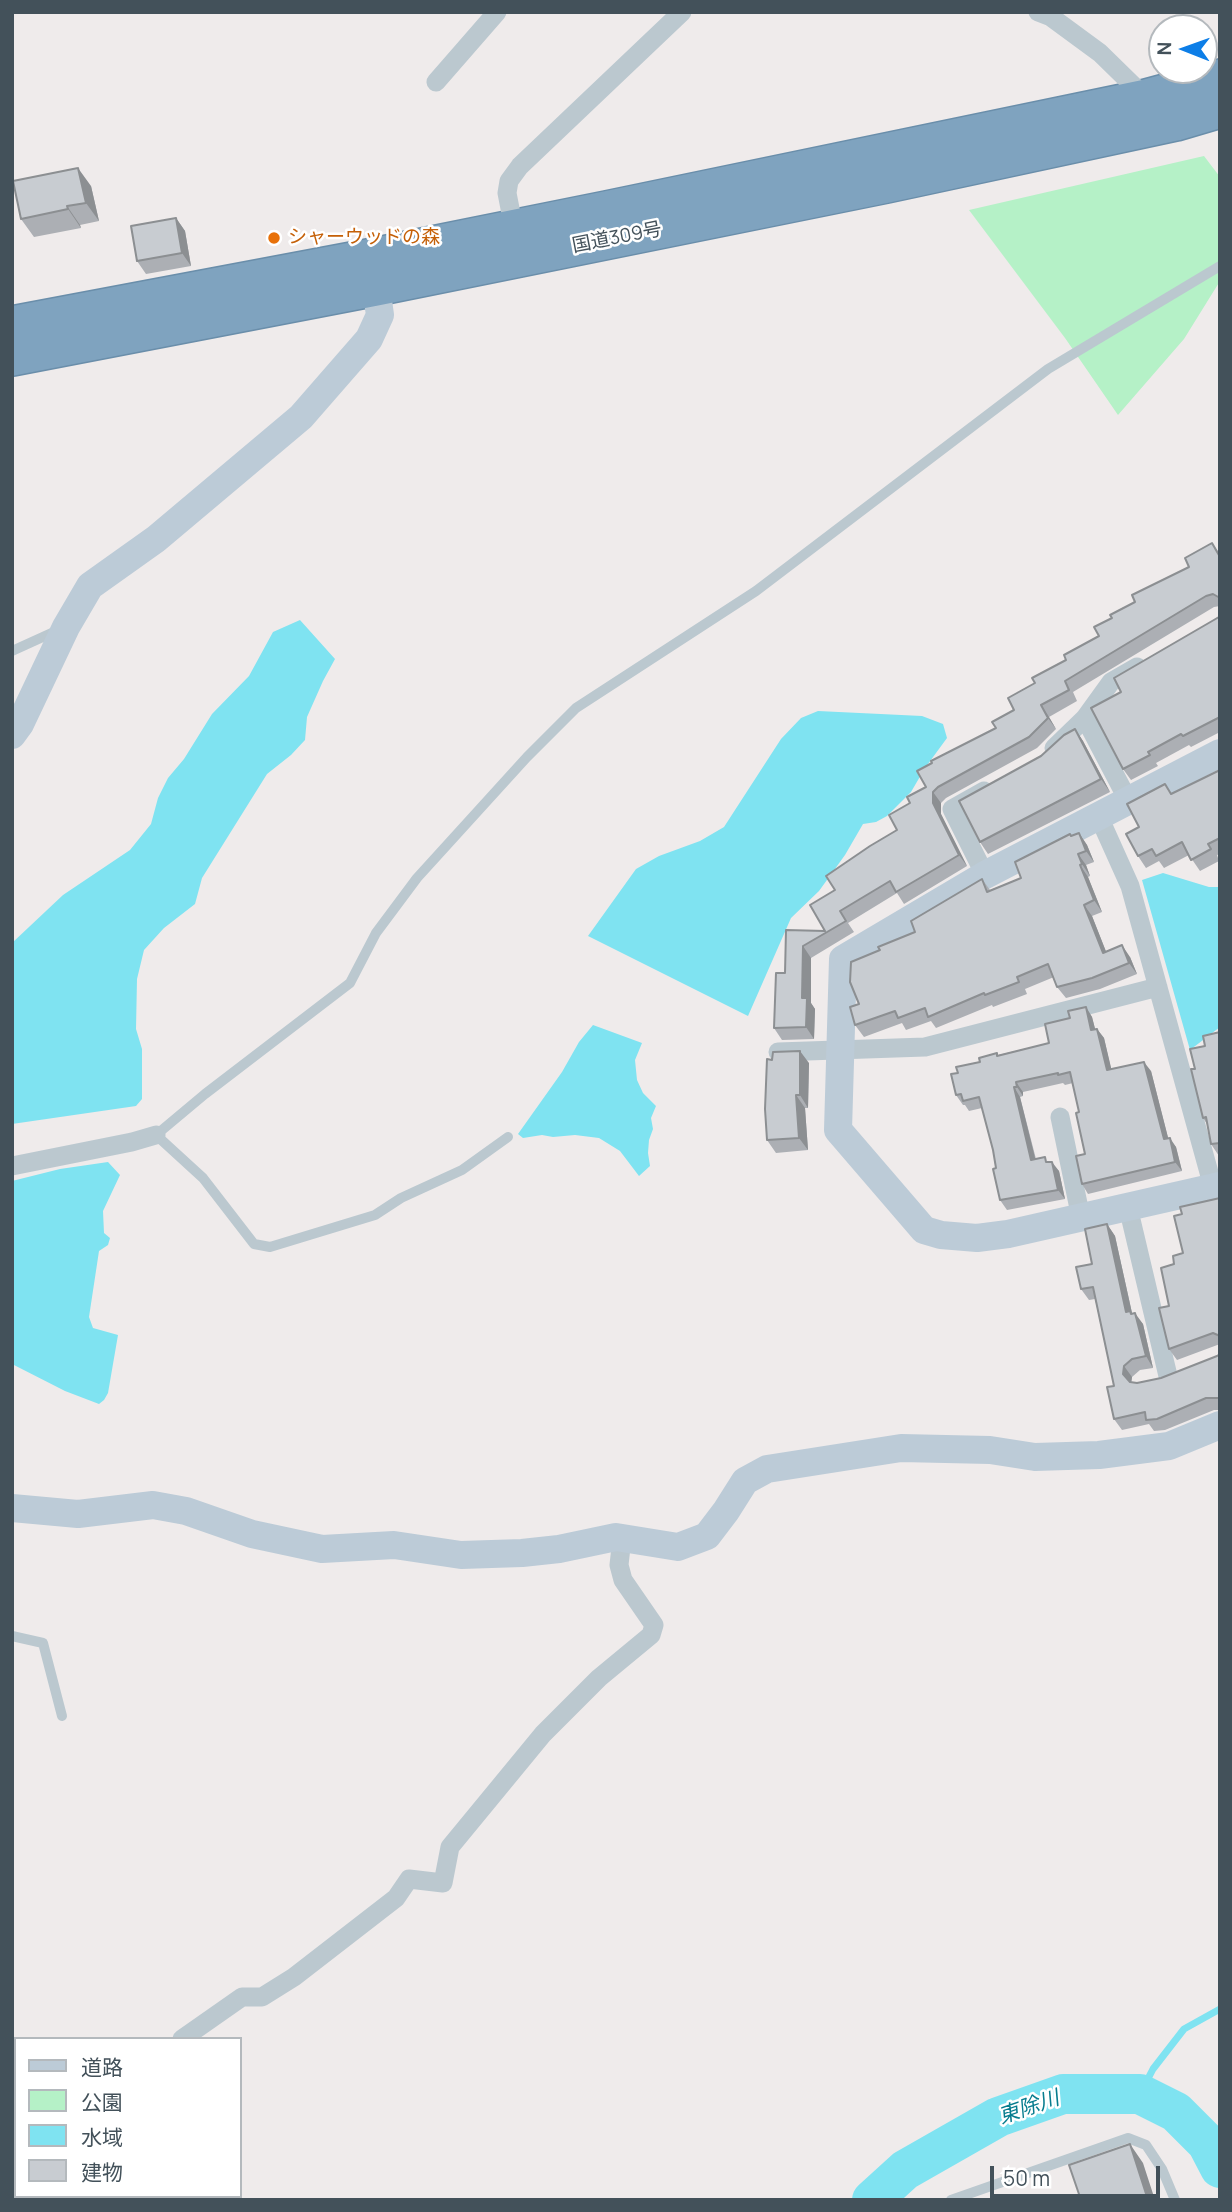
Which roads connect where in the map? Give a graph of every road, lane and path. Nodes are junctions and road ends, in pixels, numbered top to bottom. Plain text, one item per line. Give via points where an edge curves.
1 (497, 12) edge
2 (682, 12) edge
3 (1038, 12) edge
4 (1220, 78) edge
5 (436, 82) dead end
6 (1146, 98) junction
7 (1220, 109) edge
8 (514, 229) junction
9 (1220, 266) edge
10 (372, 273) junction
11 (12, 325) edge
12 (12, 357) edge
13 (66, 627) junction
14 (12, 651) edge
15 (1147, 661) edge
16 (1085, 718) junction
17 (12, 735) edge
18 (1220, 753) edge
19 (1044, 758) edge
20 (998, 783) edge
21 (1129, 802) junction
22 (1099, 817) junction
23 (985, 875) junction
24 (1158, 987) junction
25 (841, 1050) junction
26 (779, 1052) edge
27 (1060, 1117) dead end
28 (156, 1135) junction
29 (508, 1137) dead end
30 (12, 1166) edge
31 (1217, 1186) edge
32 (1128, 1207) junction
33 (1081, 1217) junction
34 (1168, 1376) edge
35 (1220, 1425) edge
36 (12, 1508) edge
37 (622, 1538) junction
38 (12, 1636) edge
39 (62, 1716) dead end
40 (185, 2037) edge
41 (951, 2200) edge
42 (1175, 2200) edge

1 - 5 street
2 - 8 street via 520,166 507,193
3 - 6 street via 1100,53
4 - 6 highway, 国道309号
6 - 8 highway, 国道309号
7 - 10 highway, 国道309号 via 887,184
8 - 10 highway, 国道309号
9 - 28 lane via 1048,369 756,591 576,709 417,878 376,933 350,983
10 - 11 highway, 国道309号
10 - 12 highway, 国道309号
10 - 13 street via 380,315 369,339 301,417 156,540 90,586
13 - 14 lane
13 - 17 street
15 - 16 street via 1111,682
16 - 19 street
16 - 21 street
18 - 21 street
20 - 23 street via 952,809
21 - 22 street
22 - 23 street
22 - 24 street via 1130,886
23 - 25 street via 843,959
24 - 25 street via 925,1047
24 - 31 street
25 - 26 street
25 - 33 street via 838,1130 924,1230 977,1238
27 - 33 street
28 - 29 lane via 203,1178 254,1244 270,1247 374,1215 462,1170
28 - 30 street
31 - 32 street
32 - 33 street
32 - 34 street
35 - 37 street via 1169,1446 1099,1455 1035,1457 990,1450 901,1448 793,1464 767,1469 745,1481 707,1536 678,1547
36 - 37 street via 78,1514 153,1505 322,1549 394,1545 461,1555 522,1553
37 - 40 street via 619,1564 623,1580 654,1625 651,1636 599,1678 543,1734 450,1847 443,1883 409,1879 396,1898 294,1978 262,1997 242,1997
38 - 39 lane via 43,1643
41 - 42 lane via 1128,2138 1146,2145

